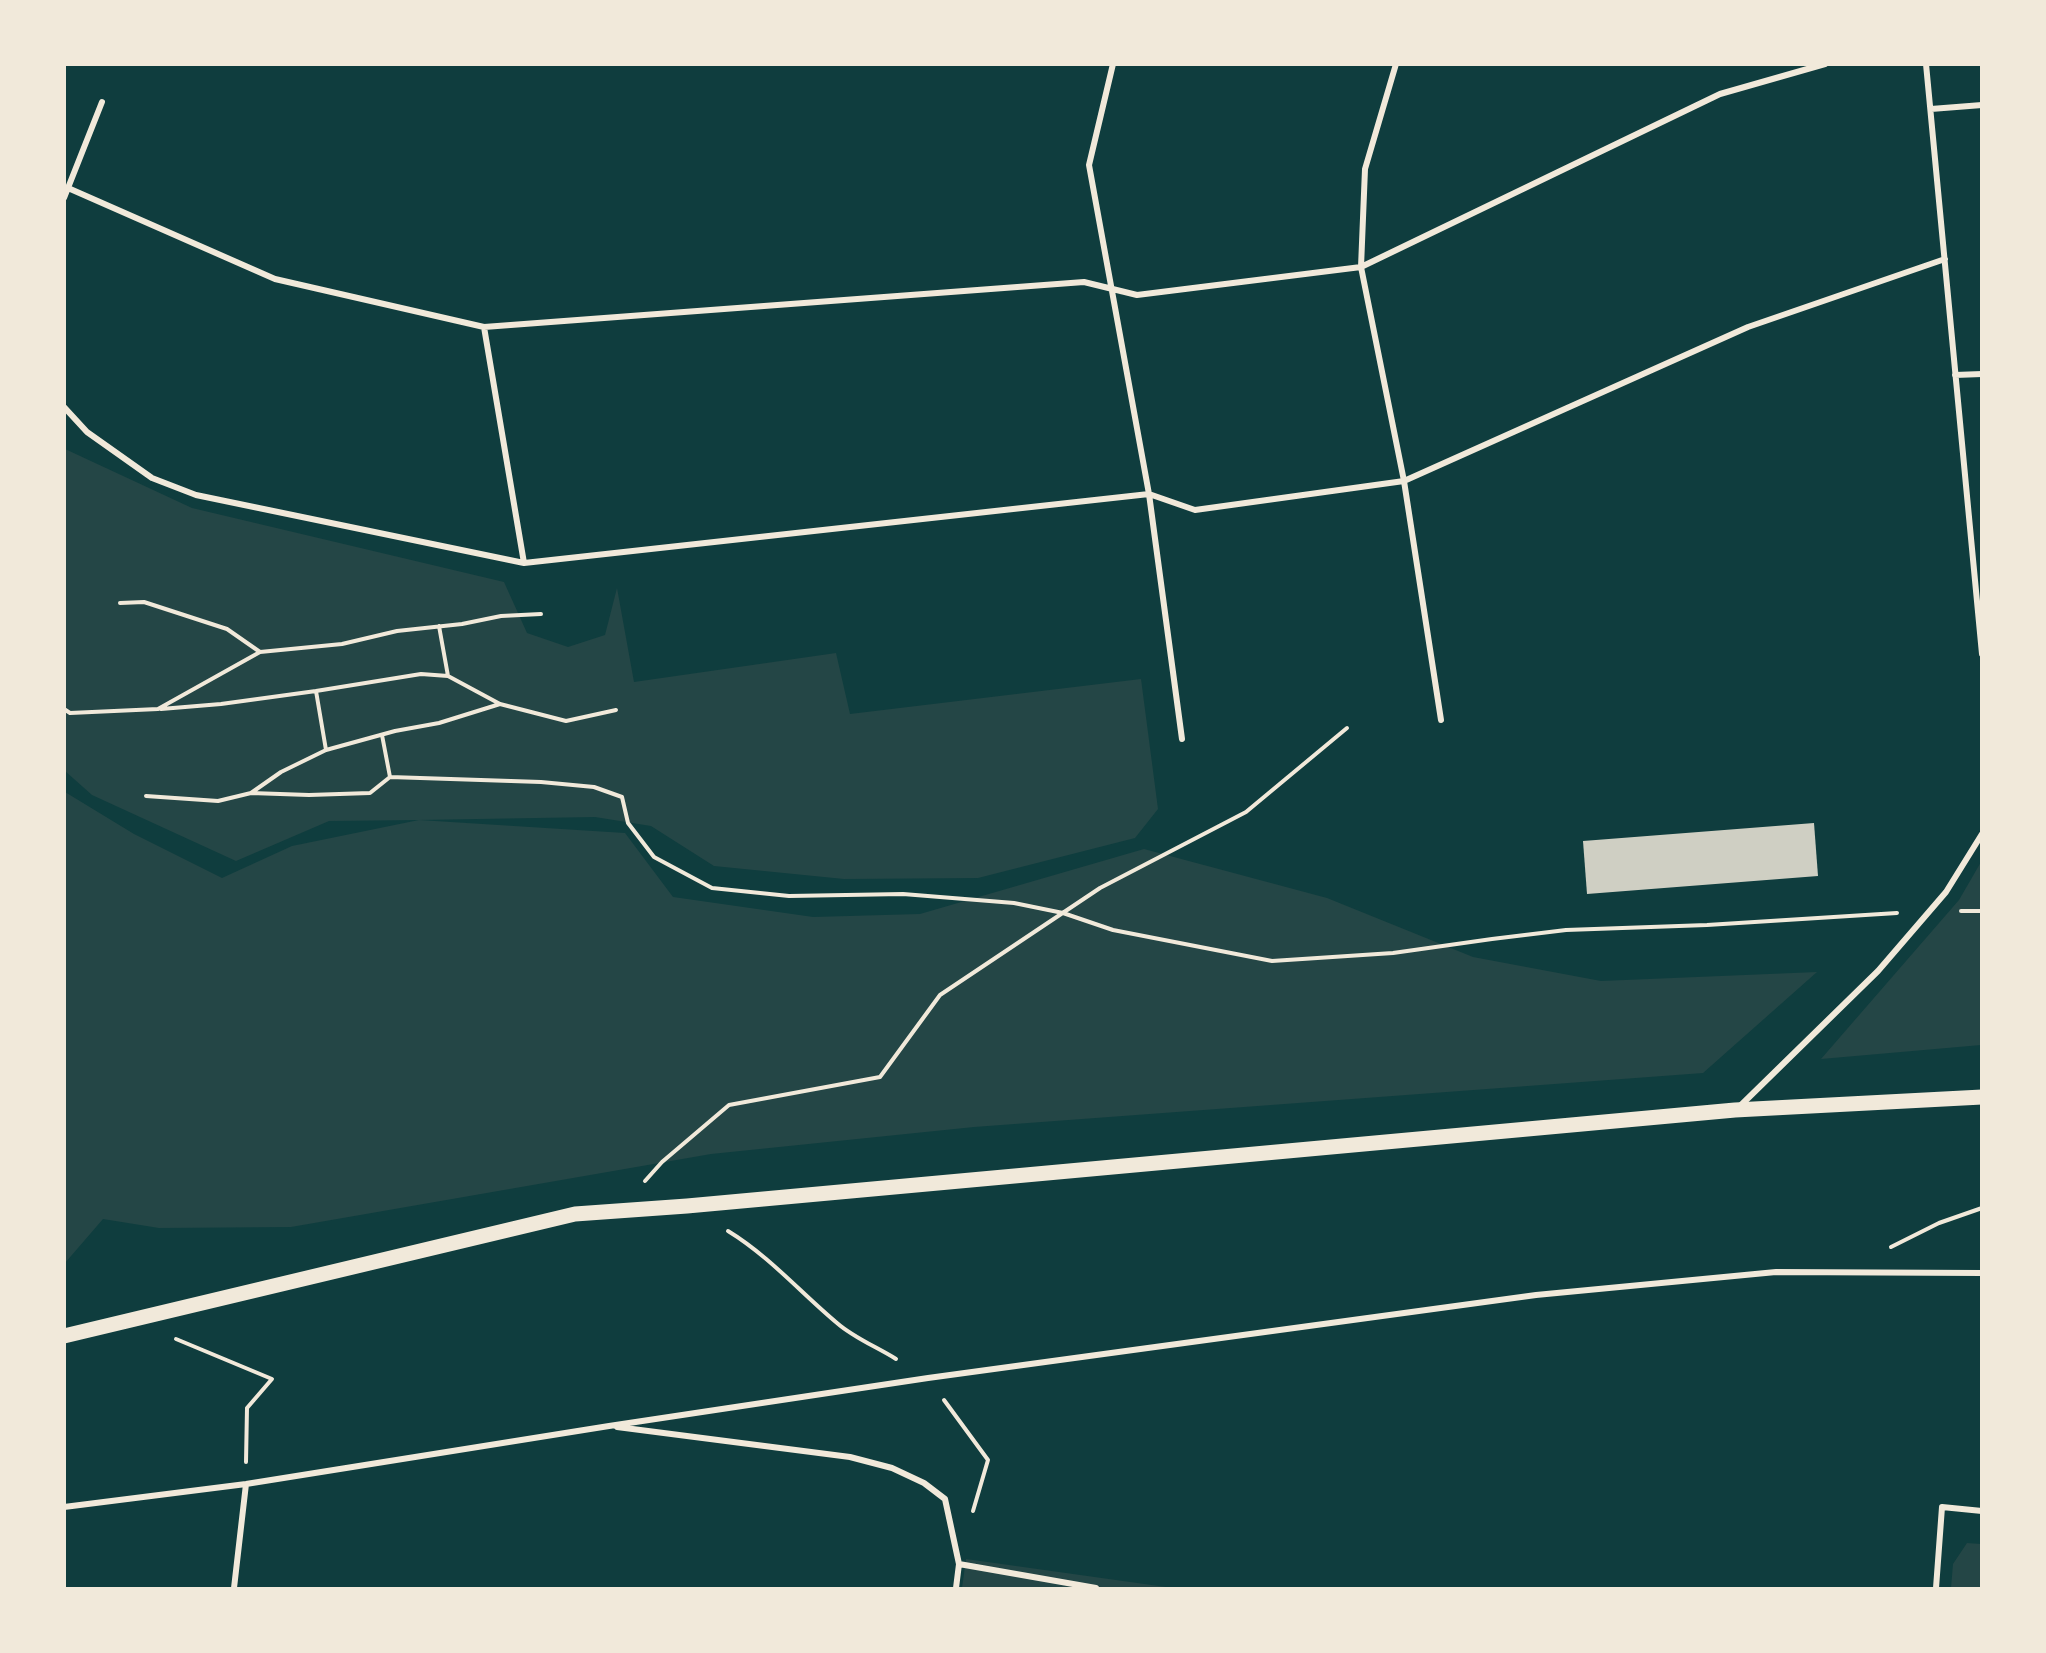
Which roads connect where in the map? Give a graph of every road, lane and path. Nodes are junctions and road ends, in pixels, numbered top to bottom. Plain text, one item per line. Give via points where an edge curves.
1 (1113, 64) edge
2 (1396, 64) edge
3 (1825, 64) edge
4 (1926, 64) edge
5 (102, 102) dead end
6 (1982, 105) edge
7 (1930, 109) junction
8 (68, 188) junction
9 (64, 198) edge
10 (1945, 259) junction
11 (1361, 267) junction
12 (1113, 289) junction
13 (484, 327) junction
14 (1982, 374) edge
15 (1955, 375) junction
16 (64, 407) edge
17 (1404, 481) junction
18 (1149, 494) junction
19 (524, 563) junction
20 (120, 603) dead end
21 (1979, 604) edge
22 (540, 614) dead end
23 (439, 626) junction
24 (260, 652) junction
25 (1982, 654) edge
26 (448, 675) junction
27 (316, 691) junction
28 (500, 704) junction
29 (64, 709) edge
30 (158, 709) junction
31 (616, 710) dead end
32 (1441, 720) dead end
33 (1347, 728) dead end
34 (382, 735) junction
35 (1182, 740) dead end
36 (326, 750) junction
37 (390, 777) junction
38 (251, 793) junction
39 (146, 796) dead end
40 (1982, 834) edge
41 (1930, 911) junction
42 (1982, 911) edge
43 (1063, 913) junction
44 (1982, 1097) edge
45 (1735, 1110) junction
46 (1982, 1208) edge
47 (618, 1210) junction
48 (1890, 1247) dead end
49 (1982, 1274) edge
50 (159, 1313) junction
51 (64, 1336) edge
52 (609, 1426) junction
53 (246, 1484) junction
54 (64, 1507) edge
55 (1982, 1511) edge
56 (959, 1564) junction
57 (234, 1588) edge
58 (956, 1588) edge
59 (1096, 1588) edge
60 (1936, 1588) edge

1 - 12 street via 1089,165
2 - 11 street via 1365,169
3 - 11 street via 1720,94
4 - 7 street
5 - 8 street
6 - 7 street
7 - 10 street
8 - 9 street
8 - 13 street via 275,279
10 - 15 street
10 - 17 street via 1748,327
11 - 12 street via 1137,296
11 - 17 street
12 - 13 street via 1084,282
12 - 18 street
13 - 19 street
14 - 15 street
15 - 21 street
16 - 19 street via 87,432 152,478 196,495
17 - 18 street via 1195,510
17 - 32 street
18 - 19 street
18 - 35 street
20 - 24 path via 144,602 226,629
21 - 25 street
22 - 23 path
23 - 24 path via 342,644
23 - 26 path
24 - 30 path
26 - 27 path via 421,674
26 - 28 path
27 - 30 path
27 - 36 path
28 - 31 path via 566,721
28 - 34 path
29 - 30 path via 70,713
33 - 43 path via 1246,812 1100,888
34 - 36 path
34 - 37 path
36 - 38 path via 281,772
37 - 38 path via 370,793
37 - 43 path via 540,783 594,787 613,793 622,797 628,824 654,857 712,888 789,896 903,894 1014,903
38 - 39 path via 218,801
40 - 41 street
41 - 42 path
41 - 43 path via 1707,926 1566,930 1393,953 1272,961 1113,930
41 - 45 street via 1878,971
43 - 47 path via 940,994 880,1077 729,1105 662,1162
44 - 45 main road
45 - 47 main road
46 - 48 path
47 - 50 main road via 575,1214
49 - 52 street via 1776,1272 1536,1295
50 - 51 main road
50 - 53 path via 166,1334 272,1379 247,1408
52 - 53 street
52 - 56 street via 850,1457 892,1468 924,1483 945,1499
53 - 54 street
53 - 57 street
55 - 60 street via 1942,1507
56 - 58 street
56 - 59 street

